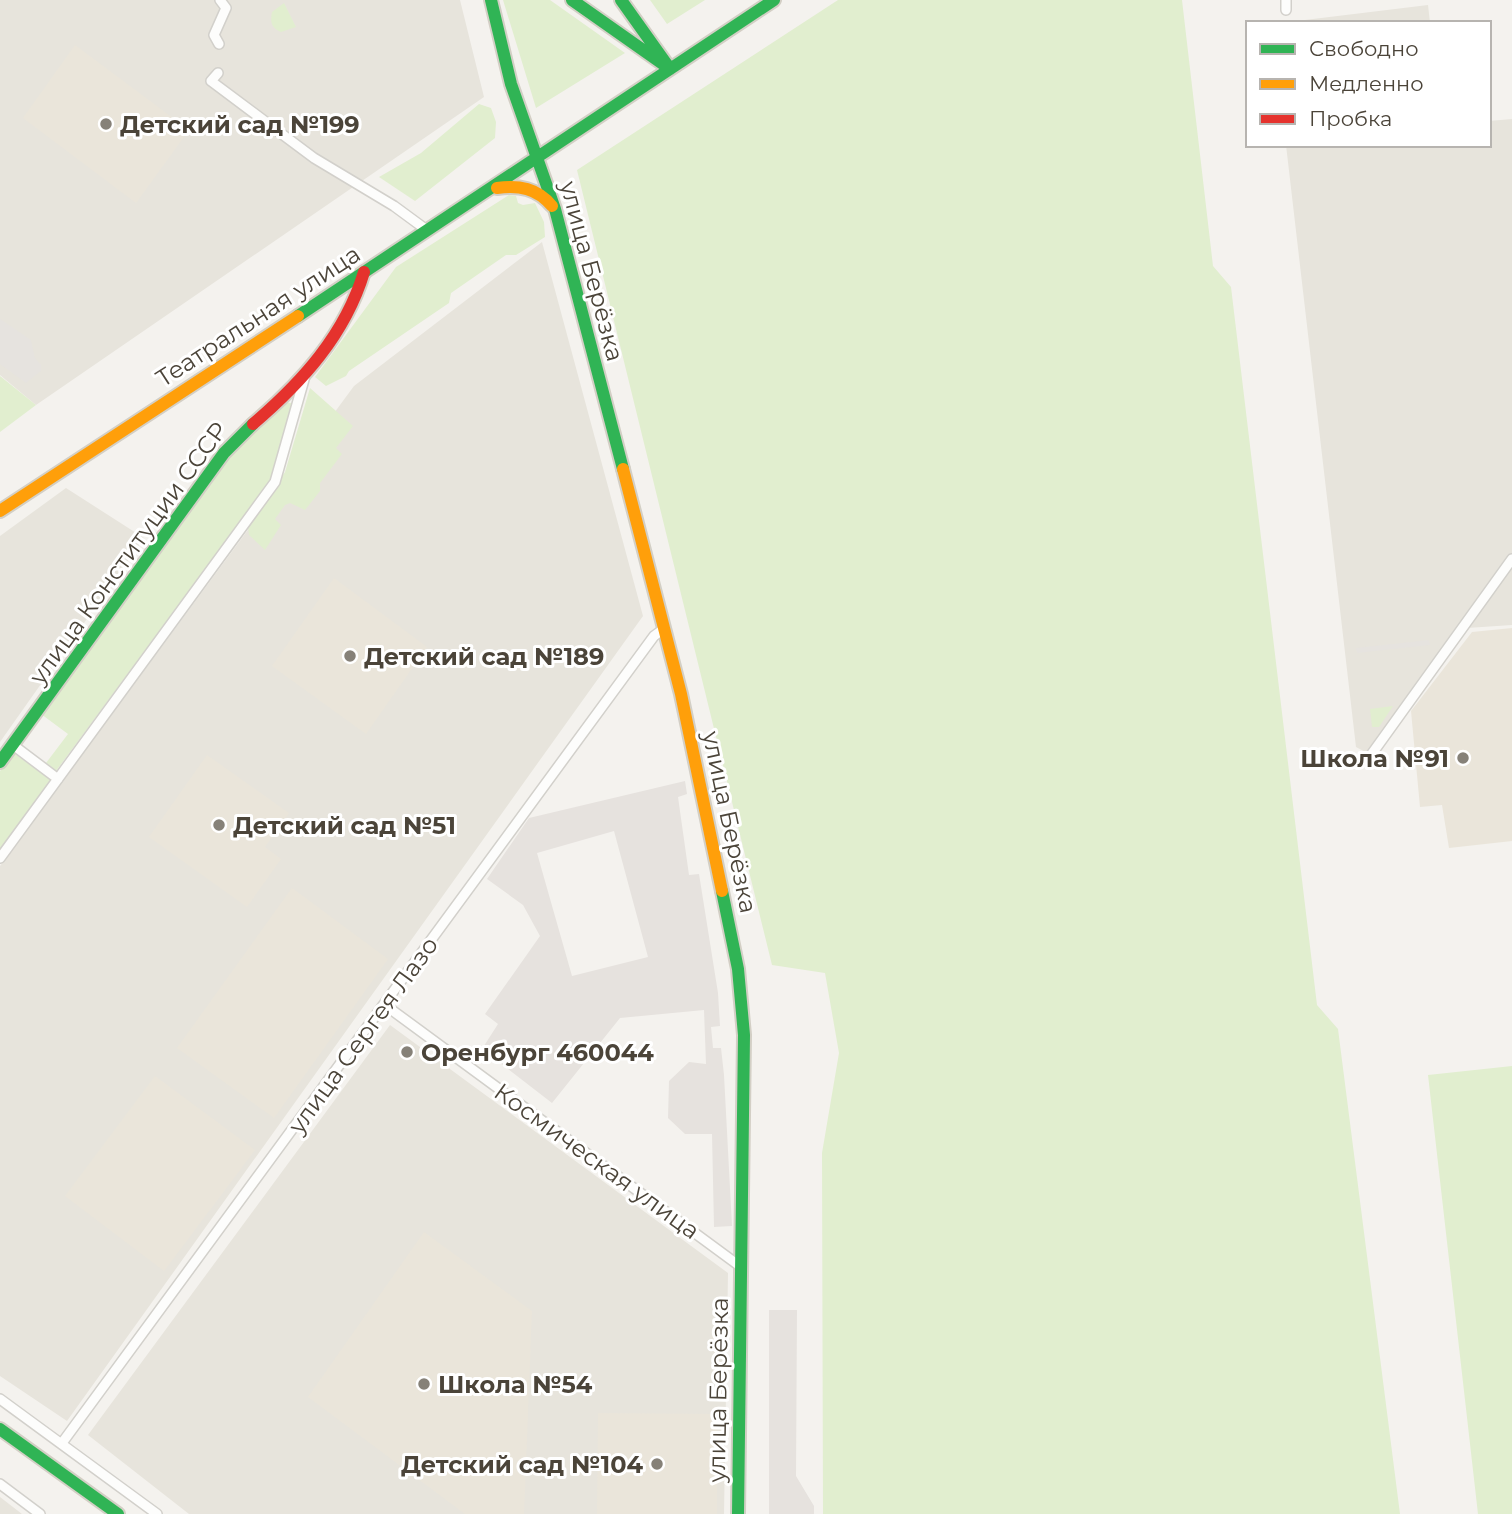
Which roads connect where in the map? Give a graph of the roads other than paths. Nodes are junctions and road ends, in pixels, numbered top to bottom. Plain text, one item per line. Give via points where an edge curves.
1 (220, 0) edge
2 (491, 0) edge
3 (572, 0) edge
4 (621, 0) edge
5 (774, 0) edge
6 (219, 44) dead end
7 (670, 69) junction
8 (218, 73) dead end
9 (538, 156) junction
10 (493, 188) junction
11 (555, 209) junction
12 (428, 231) junction
13 (364, 272) junction
14 (305, 374) junction
15 (0, 511) edge
16 (1512, 559) edge
17 (665, 628) junction
18 (13, 745) junction
19 (1371, 755) dead end
20 (0, 762) edge
21 (58, 779) junction
22 (0, 859) edge
23 (386, 1005) junction
24 (741, 1267) junction
25 (0, 1399) edge
26 (0, 1429) edge
27 (62, 1443) junction
28 (0, 1484) edge
29 (113, 1513) edge
30 (40, 1514) edge
31 (157, 1514) edge
32 (738, 1514) edge

1 - 6 street via 226,8 214,36
2 - 9 main road, улица Берёзка via 514,94
3 - 7 main road
4 - 7 main road
5 - 7 main road, Театральная улица
7 - 9 main road, Театральная улица
8 - 12 street via 211,81 253,114
9 - 10 main road, Театральная улица
9 - 11 main road, улица Берёзка
10 - 11 main road via 531,188
10 - 12 main road, Театральная улица
11 - 17 main road, улица Берёзка
12 - 13 main road, Театральная улица
13 - 14 main road, улица Конституции СССР via 352,306
13 - 15 main road, Театральная улица
14 - 18 main road, улица Конституции СССР via 224,453
14 - 21 street via 275,482
16 - 19 street
17 - 23 street, улица Сергея Лазо via 654,636 567,752
17 - 24 main road, улица Берёзка via 708,813 742,998
18 - 20 main road, улица Конституции СССР
18 - 21 street
21 - 22 street
23 - 24 street, Космическая улица
23 - 27 street, улица Сергея Лазо
24 - 32 main road, улица Берёзка
25 - 27 street
26 - 29 main road
27 - 31 street
28 - 30 street

